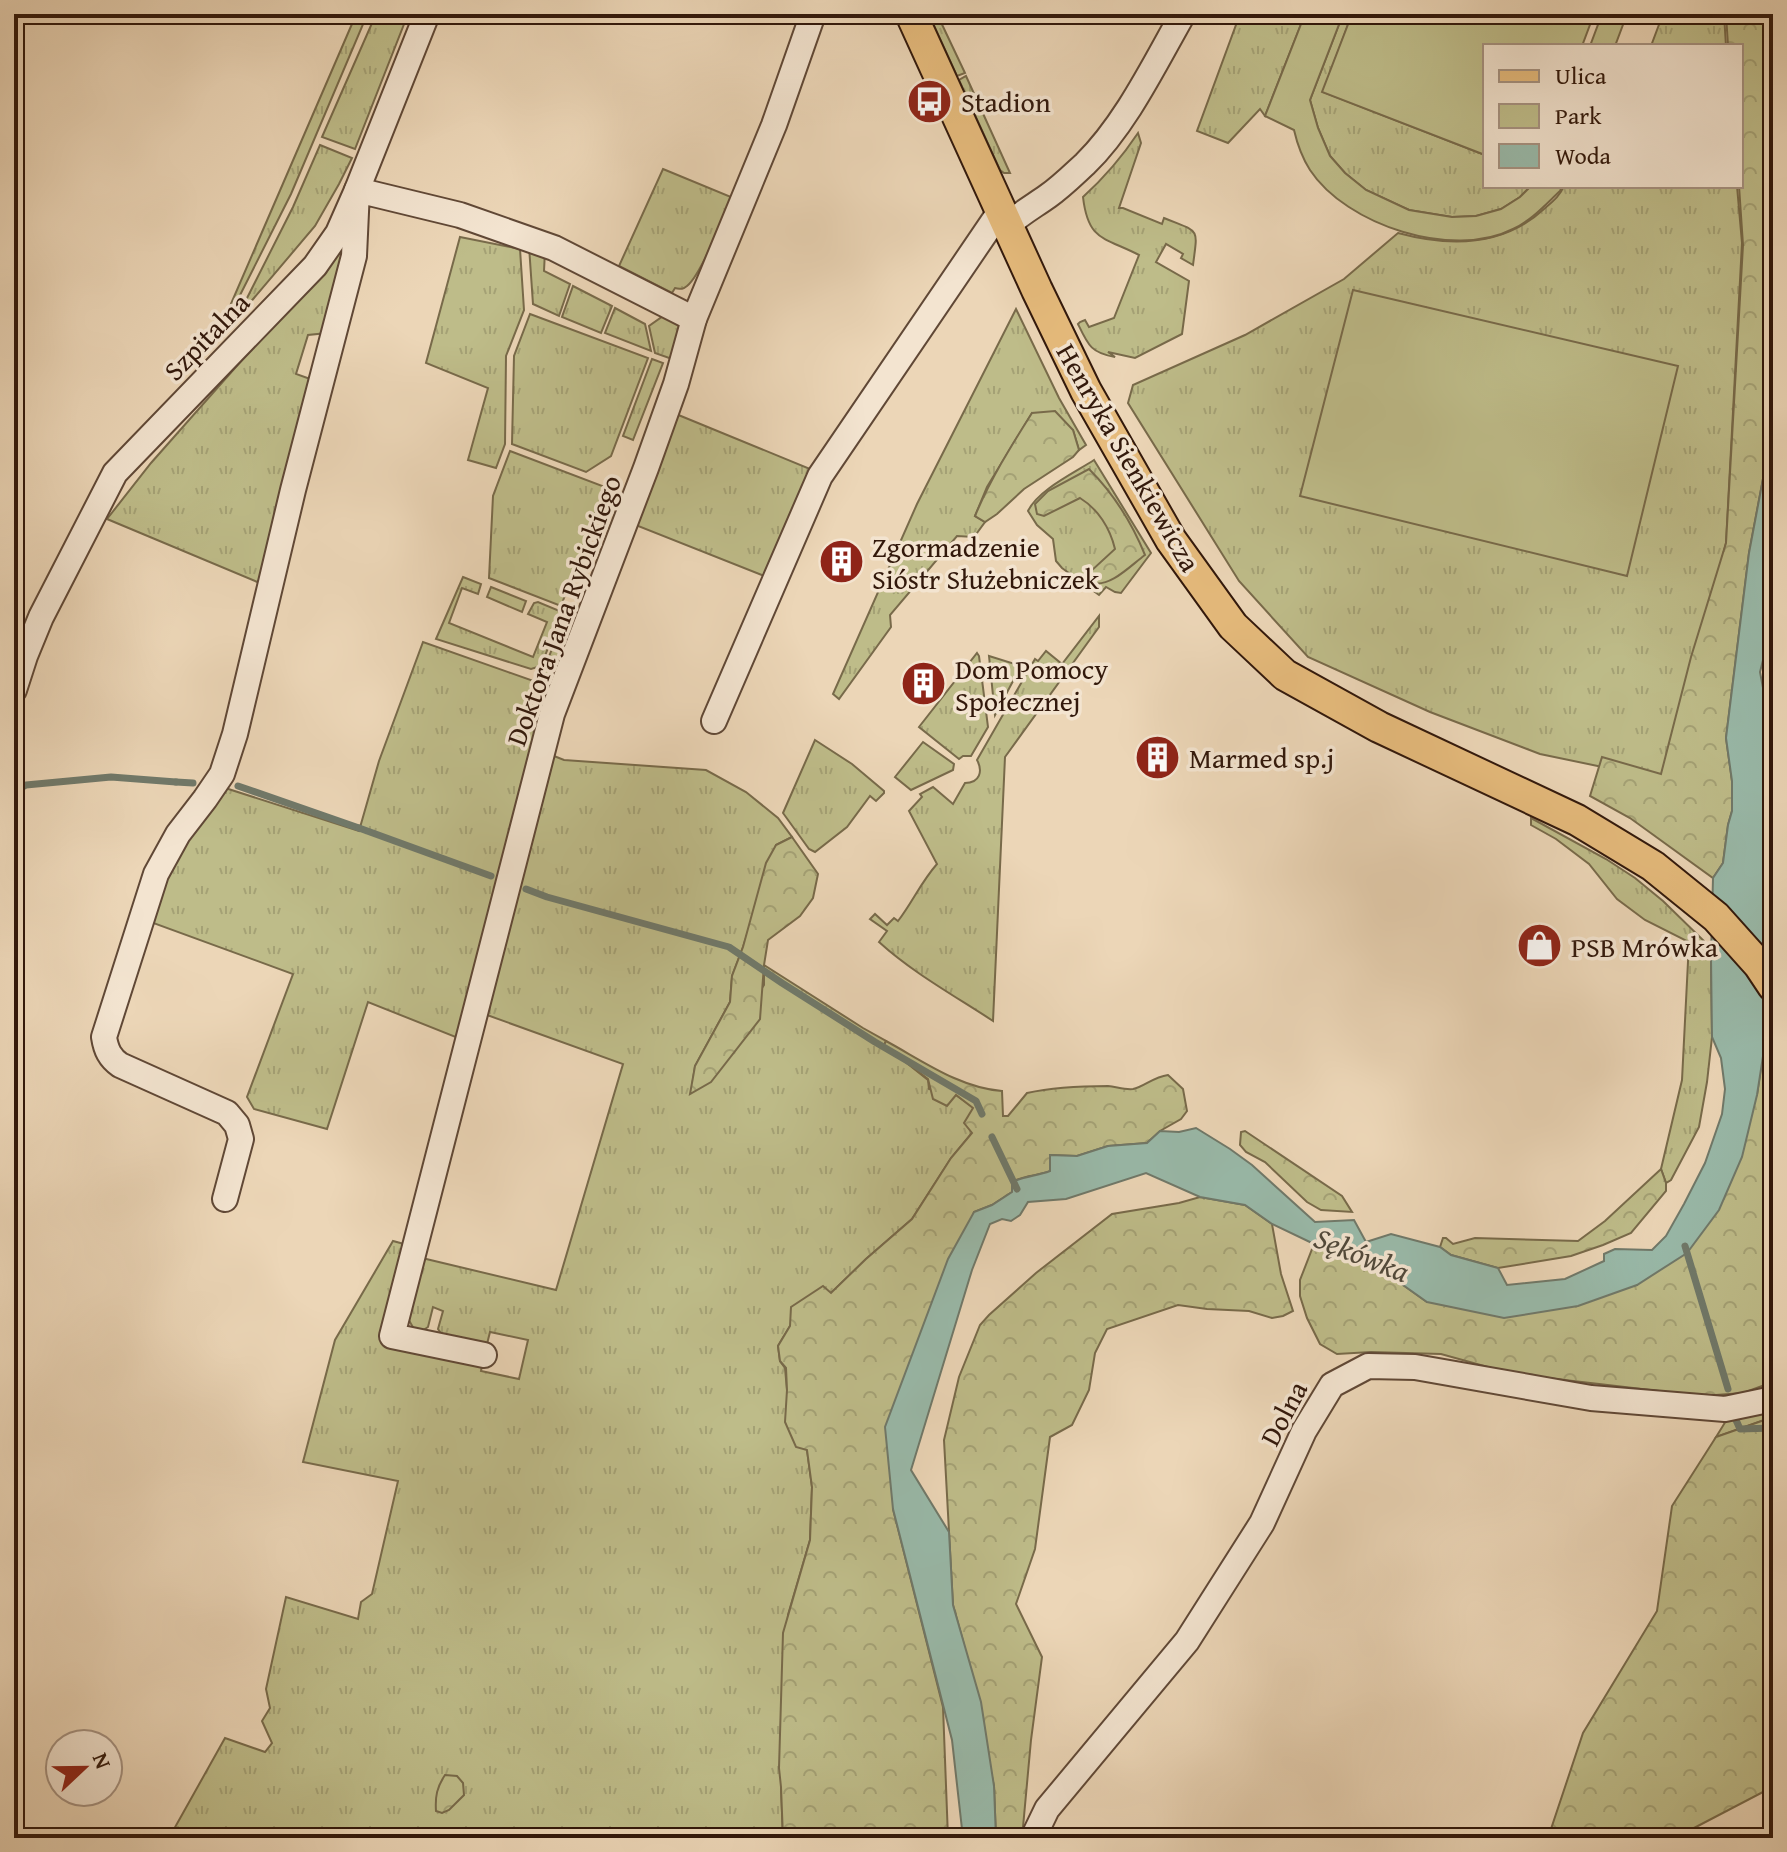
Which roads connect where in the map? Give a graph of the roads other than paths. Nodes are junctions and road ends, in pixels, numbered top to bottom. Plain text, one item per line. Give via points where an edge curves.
1 (427, 14) edge
2 (813, 14) edge
3 (911, 14) edge
4 (1183, 14) edge
5 (357, 190) junction
6 (1004, 218) junction
7 (694, 319) junction
8 (14, 690) edge
9 (714, 721) dead end
10 (1773, 986) edge
11 (225, 1199) dead end
12 (484, 1355) dead end
13 (1773, 1399) edge
14 (1033, 1838) edge

1 - 5 street, Szpitalna
2 - 7 street, Doktora Jana Rybickiego via 774,125
3 - 6 main road, Henryka Sienkiewicza
4 - 6 street via 1127,110 1088,161 1059,188
5 - 7 street via 460,215 554,248
5 - 8 street, Szpitalna via 338,233 315,266 115,473 41,617
5 - 11 street via 354,256 235,734 222,774 156,874 104,1037 112,1060 227,1113 237,1125 241,1139
6 - 9 street via 820,476
6 - 10 main road, Henryka Sienkiewicza via 1086,391 1171,540 1233,626 1285,675 1379,727 1577,820 1653,866 1716,917
7 - 12 street, Doktora Jana Rybickiego via 646,468 552,714 392,1336
13 - 14 street, Dolna via 1725,1409 1591,1398 1415,1367 1368,1366 1332,1385 1304,1431 1262,1523 1187,1641 1047,1809

